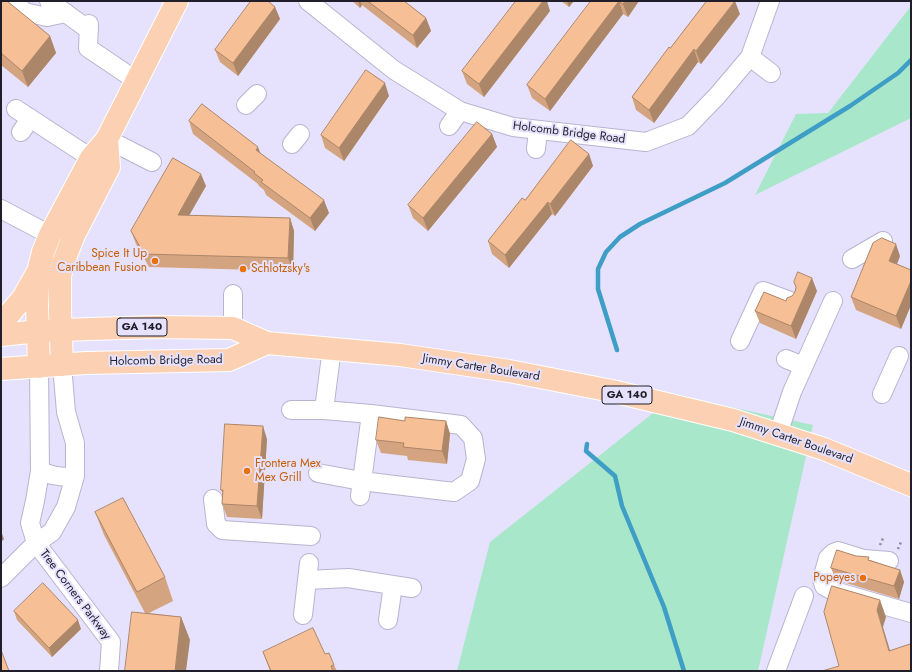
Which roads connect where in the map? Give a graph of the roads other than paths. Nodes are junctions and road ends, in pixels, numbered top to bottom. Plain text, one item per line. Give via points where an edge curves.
1 (15, 1) edge
2 (49, 1) edge
3 (308, 1) edge
4 (770, 1) edge
5 (175, 2) edge
6 (66, 13) junction
7 (750, 56) junction
8 (771, 73) dead end
9 (137, 81) junction
10 (460, 111) junction
11 (23, 120) dead end
12 (449, 126) dead end
13 (538, 130) junction
14 (107, 139) junction
15 (536, 150) dead end
16 (91, 158) junction
17 (152, 162) dead end
18 (1, 209) edge
19 (50, 235) junction
20 (883, 241) edge
21 (852, 259) dead end
22 (39, 268) junction
23 (233, 294) dead end
24 (790, 301) edge
25 (833, 301) dead end
26 (1, 324) edge
27 (233, 328) junction
28 (60, 330) junction
29 (38, 331) junction
30 (1, 336) edge
31 (740, 341) dead end
32 (267, 343) junction
33 (332, 348) junction
34 (898, 356) dead end
35 (786, 359) dead end
36 (62, 365) junction
37 (803, 366) junction
38 (40, 367) junction
39 (1, 369) edge
40 (882, 394) dead end
41 (291, 410) dead end
42 (324, 410) junction
43 (371, 414) junction
44 (778, 434) junction
45 (40, 471) junction
46 (318, 474) dead end
47 (75, 476) junction
48 (911, 485) edge
49 (361, 488) junction
50 (212, 499) dead end
51 (311, 536) dead end
52 (36, 543) junction
53 (884, 554) road end
54 (1, 578) edge
55 (392, 585) junction
56 (412, 588) dead end
57 (804, 596) dead end
58 (911, 613) edge
59 (303, 615) dead end
60 (388, 620) dead end
61 (109, 671) edge
62 (776, 671) edge

1 - 6 street via 24,12 47,17
2 - 6 street
3 - 10 street, Holcomb Bridge Road via 394,70
4 - 7 street, Holcomb Bridge Road
5 - 9 main road
6 - 9 street via 89,27 88,48
7 - 8 street
7 - 13 street, Holcomb Bridge Road via 688,126 646,142
9 - 14 main road
10 - 12 street
10 - 13 street, Holcomb Bridge Road via 513,127
11 - 16 street
13 - 15 street
14 - 16 main road
14 - 17 street
14 - 28 main road via 109,167 74,235 63,263 60,276
16 - 19 main road
18 - 19 street
19 - 22 main road
20 - 21 street
22 - 26 main road via 24,298
22 - 29 main road
23 - 27 street
24 - 31 street via 763,291
25 - 37 street
27 - 28 main road, Jimmy Carter Boulevard / GA 140
27 - 32 main road, Jimmy Carter Boulevard / GA 140
28 - 29 main road, Jimmy Carter Boulevard / GA 140
28 - 36 main road
29 - 30 main road, GA 140
29 - 38 main road
32 - 33 main road, Jimmy Carter Boulevard / GA 140
32 - 36 main road, Holcomb Bridge Road / GA 140 via 229,360
33 - 42 street
33 - 44 main road, Jimmy Carter Boulevard / GA 140 via 509,371 678,406
34 - 40 street
35 - 37 street
36 - 38 main road, Holcomb Bridge Road / GA 140
36 - 47 street, Tree Corners Parkway via 66,412 75,442
37 - 44 street
38 - 39 main road, Holcomb Bridge Road / GA 140
38 - 45 street, Tree Corners Parkway
41 - 42 street
42 - 43 street
43 - 49 street
43 - 49 street via 461,425 473,438 476,459 470,481 454,492 424,488
44 - 48 main road, Jimmy Carter Boulevard / GA 140 via 824,449
45 - 47 street via 60,477
45 - 52 street, Tree Corners Parkway via 30,523
46 - 49 street
47 - 52 street, Tree Corners Parkway via 66,507 52,532
50 - 51 street via 216,524 222,530
52 - 54 street, Tree Corners Parkway
52 - 61 street, Tree Corners Parkway via 111,642
53 - 58 street via 864,559 838,551 833,553 828,558 822,579 824,586
55 - 56 street
55 - 59 street via 308,571
55 - 60 street
57 - 62 street

